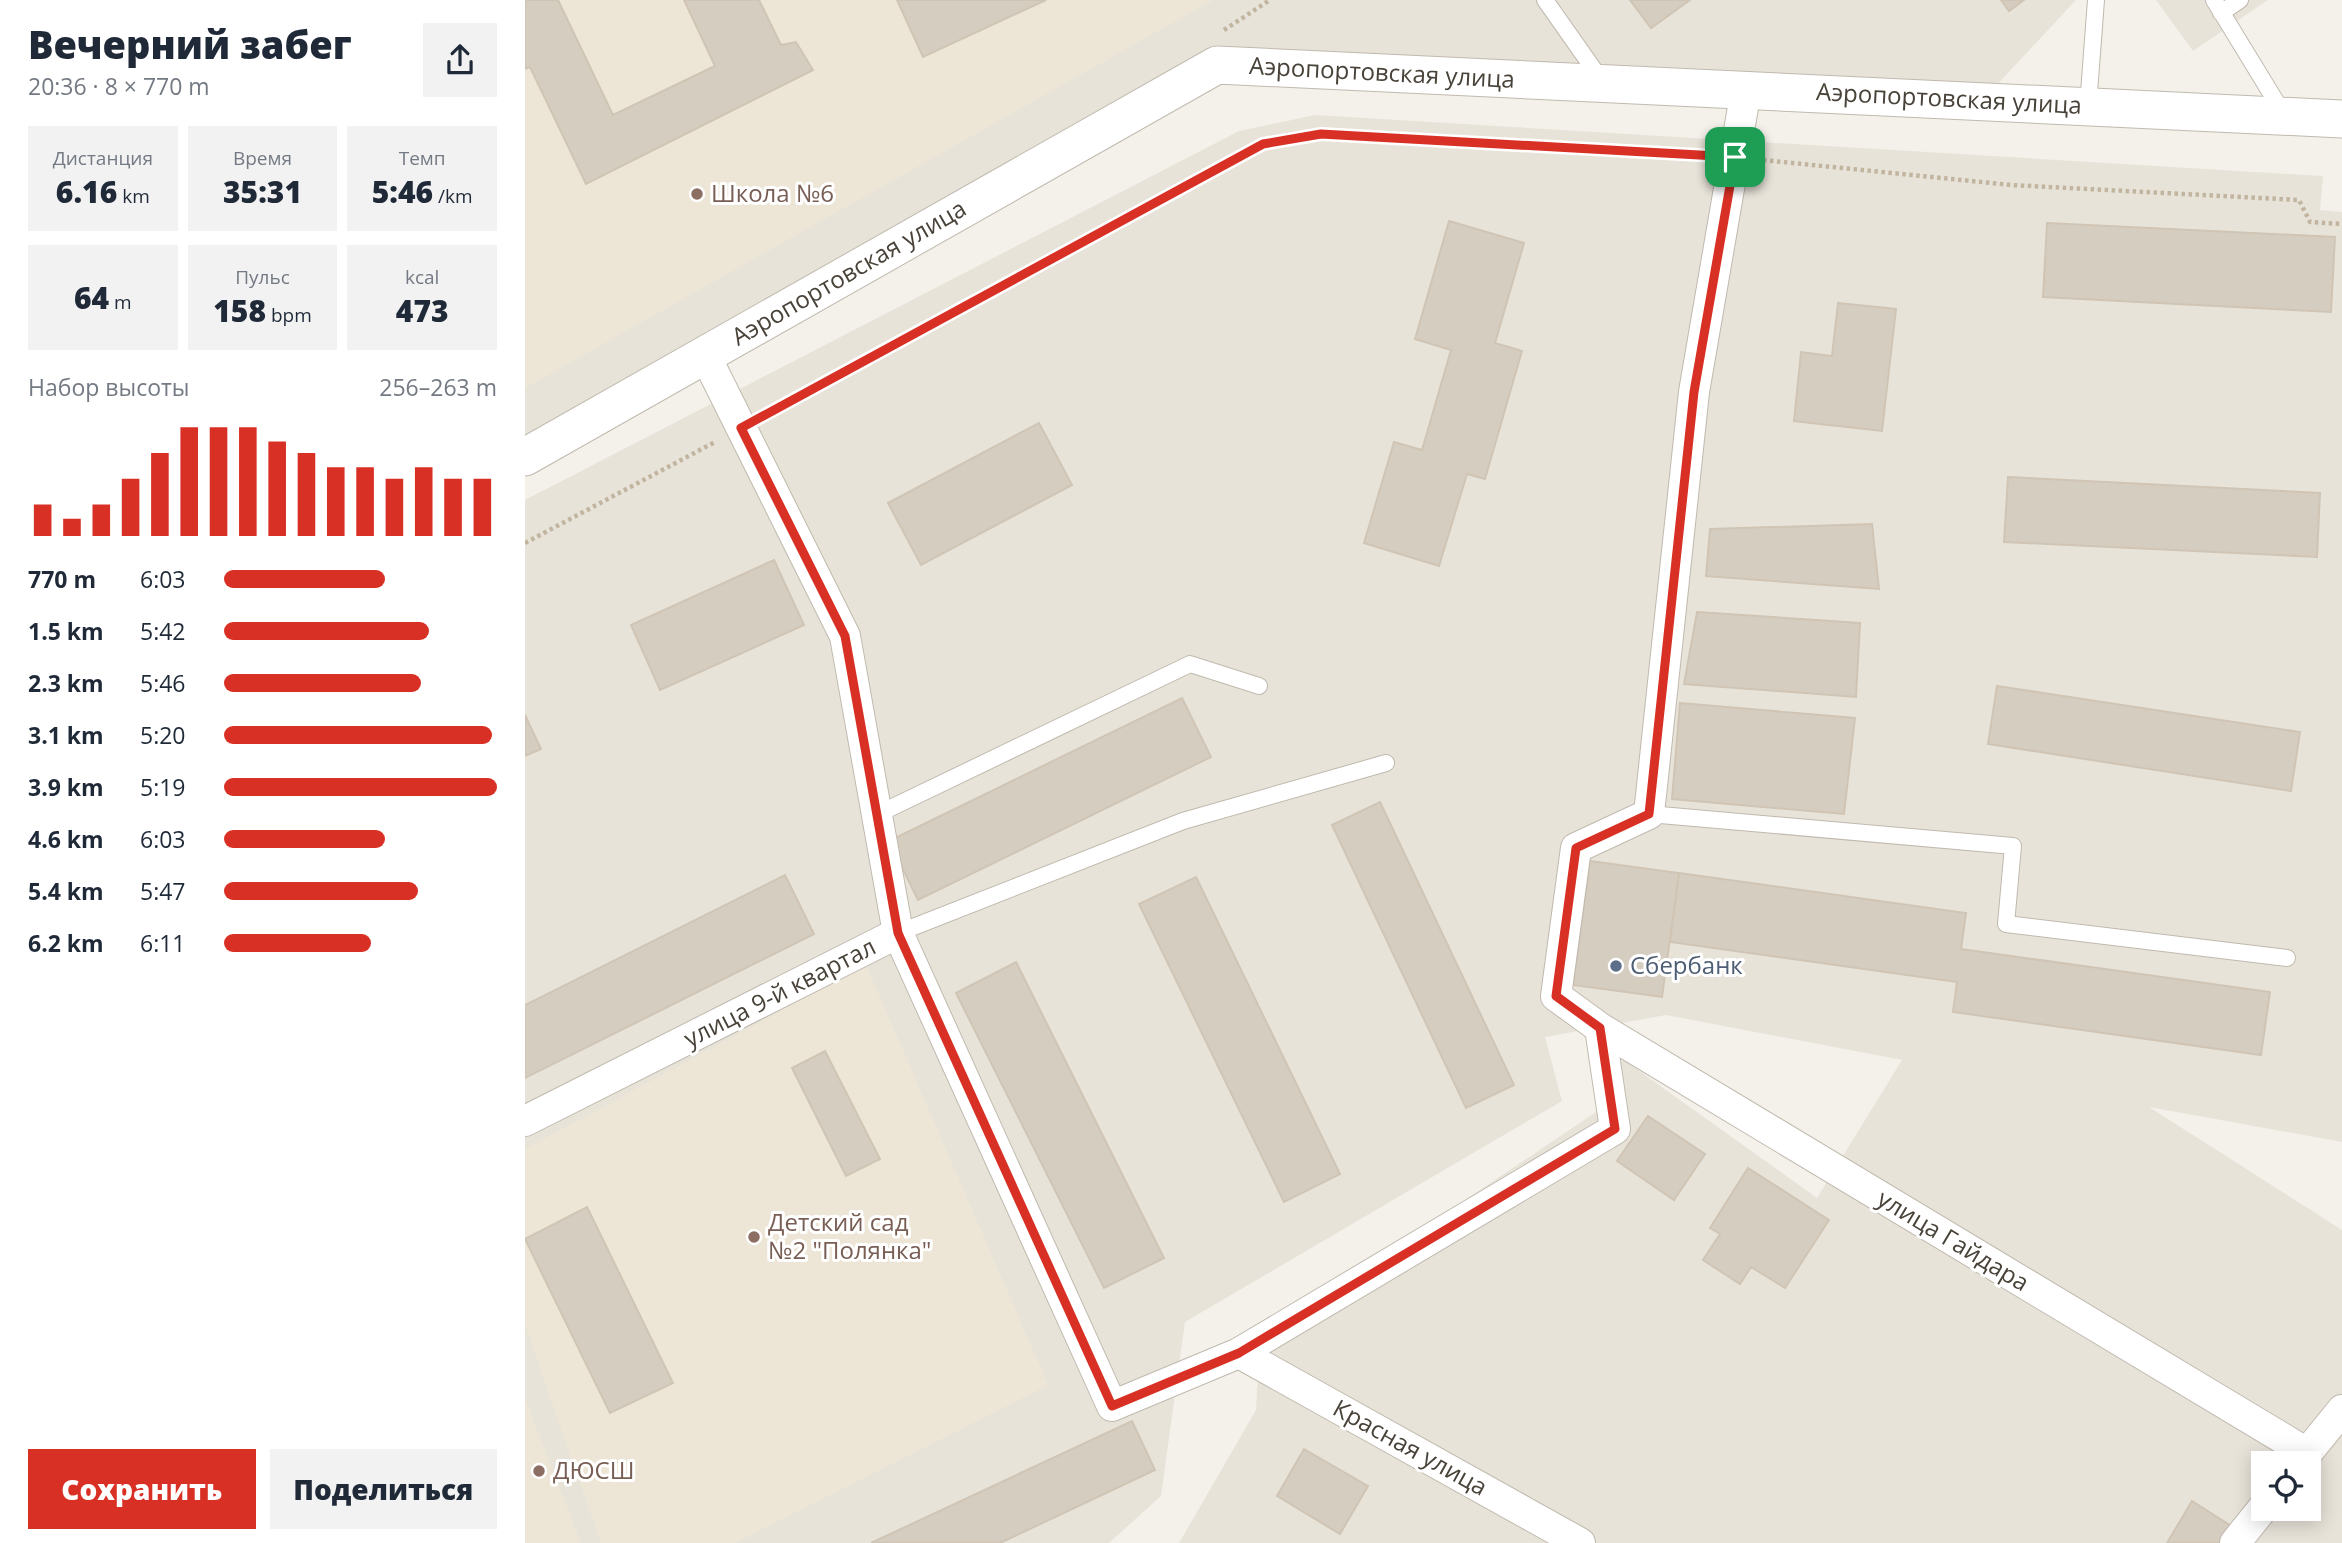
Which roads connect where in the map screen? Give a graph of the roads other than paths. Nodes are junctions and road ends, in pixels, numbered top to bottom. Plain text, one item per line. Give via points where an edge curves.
1 (1545, 0) edge
2 (2096, 0) edge
3 (2240, 0) edge
4 (2217, 6) edge
5 (1603, 83) junction
6 (1746, 90) junction
7 (2088, 106) junction
8 (2285, 116) junction
9 (2342, 119) edge
10 (705, 355) junction
11 (525, 457) edge
12 (1259, 686) dead end
13 (1386, 764) dead end
14 (876, 814) junction
15 (1649, 814) junction
16 (898, 933) junction
17 (2287, 958) dead end
18 (1600, 1028) junction
19 (525, 1121) edge
20 (1239, 1353) junction
21 (2342, 1410) edge
22 (2292, 1451) edge
23 (2309, 1451) edge
24 (2253, 1521) edge
25 (1580, 1543) edge
26 (2235, 1543) edge

1 - 5 lane
2 - 7 lane
3 - 4 lane
4 - 8 lane
5 - 6 street, Аэропортовская улица
5 - 10 street, Аэропортовская улица via 1217,65
6 - 7 street, Аэропортовская улица
6 - 15 street via 1694,392
7 - 8 street, Аэропортовская улица
8 - 9 street, Аэропортовская улица
10 - 11 street, Аэропортовская улица
10 - 14 street via 845,636
12 - 14 lane via 1190,664
13 - 16 lane via 1183,821
14 - 16 street
15 - 17 lane via 2013,846 2006,924
15 - 18 street via 1576,848 1556,996
16 - 19 street, улица 9-й квартал
16 - 20 street, улица 9-й квартал via 1112,1406
18 - 20 street, улица 9-й квартал via 1615,1129
18 - 22 street, улица Гайдара
20 - 25 street, Красная улица
21 - 23 street
24 - 26 street

